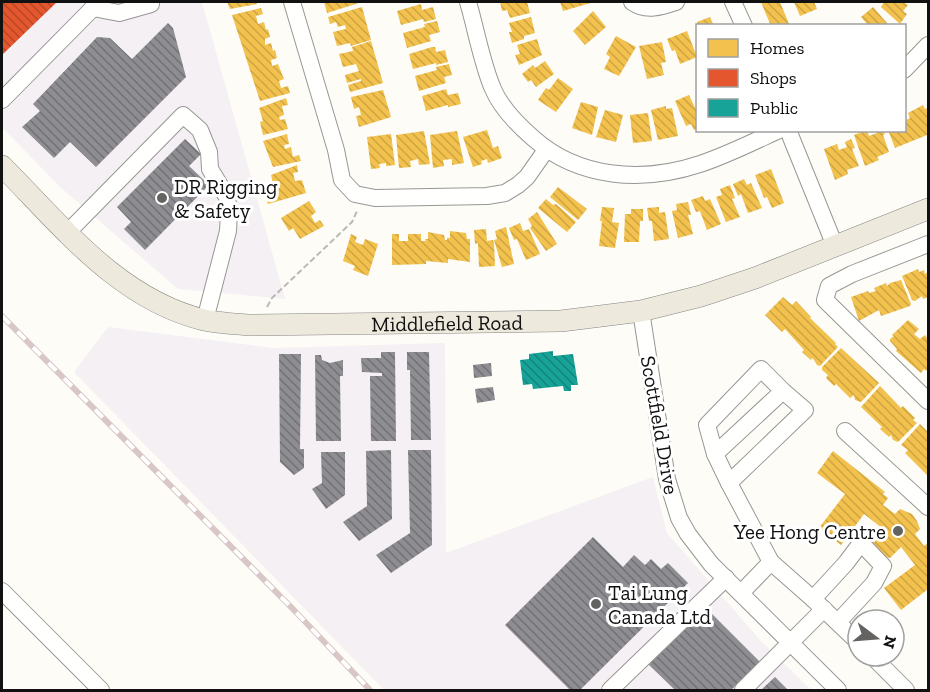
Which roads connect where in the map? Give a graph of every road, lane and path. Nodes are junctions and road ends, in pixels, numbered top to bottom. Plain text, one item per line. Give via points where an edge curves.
1 (292, 2) edge
2 (468, 2) edge
3 (632, 2) edge
4 (676, 2) edge
5 (734, 2) edge
6 (151, 4) dead end
7 (93, 5) edge
8 (743, 24) edge
9 (928, 45) edge
10 (906, 68) edge
11 (2, 100) edge
12 (775, 132) edge
13 (789, 132) edge
14 (546, 150) junction
15 (2, 166) edge
16 (928, 208) edge
17 (355, 215) dead end
18 (68, 232) junction
19 (928, 244) edge
20 (835, 246) junction
21 (267, 304) dead end
22 (641, 311) junction
23 (205, 320) junction
24 (783, 391) junction
25 (928, 401) edge
26 (845, 431) dead end
27 (715, 454) junction
28 (729, 483) junction
29 (928, 507) edge
30 (771, 562) junction
31 (726, 578) junction
32 (2, 591) edge
33 (741, 593) junction
34 (819, 604) junction
35 (838, 622) junction
36 (846, 630) edge
37 (790, 642) junction
38 (884, 668) edge
39 (101, 690) edge
40 (610, 690) edge
41 (743, 690) edge
42 (838, 690) edge
43 (906, 690) edge

1 - 14 street via 342,180 355,194 375,198 505,193 527,177
2 - 14 street via 494,90 517,123
3 - 4 street via 649,8
5 - 8 street
6 - 7 street via 119,13
7 - 11 street
9 - 10 street
12 - 14 street via 700,164 641,176 604,173 575,165
13 - 20 street
15 - 18 main road, Middlefield Road
16 - 20 main road, Middlefield Road
17 - 21 path
18 - 23 main road, Middlefield Road via 101,265 132,288 165,306
18 - 23 street via 183,116 200,130 209,152 210,169 227,197 229,212 228,231
19 - 25 street via 829,286 825,300
20 - 22 main road, Middlefield Road via 755,278
22 - 23 main road, Middlefield Road via 561,321 250,325
22 - 31 street, Scottfield Drive via 672,499 688,534
24 - 27 street
24 - 27 street via 761,369 707,425
24 - 28 street via 805,410
26 - 29 street
27 - 28 street
28 - 30 street
30 - 33 street
30 - 34 street
31 - 33 street, Scottfield Drive
31 - 40 street
32 - 39 street
33 - 37 street, Scottfield Drive
34 - 35 street
34 - 35 street via 861,543 883,566 874,583
34 - 37 street
35 - 36 street
37 - 41 street
37 - 42 street, Scottfield Drive
38 - 43 street

